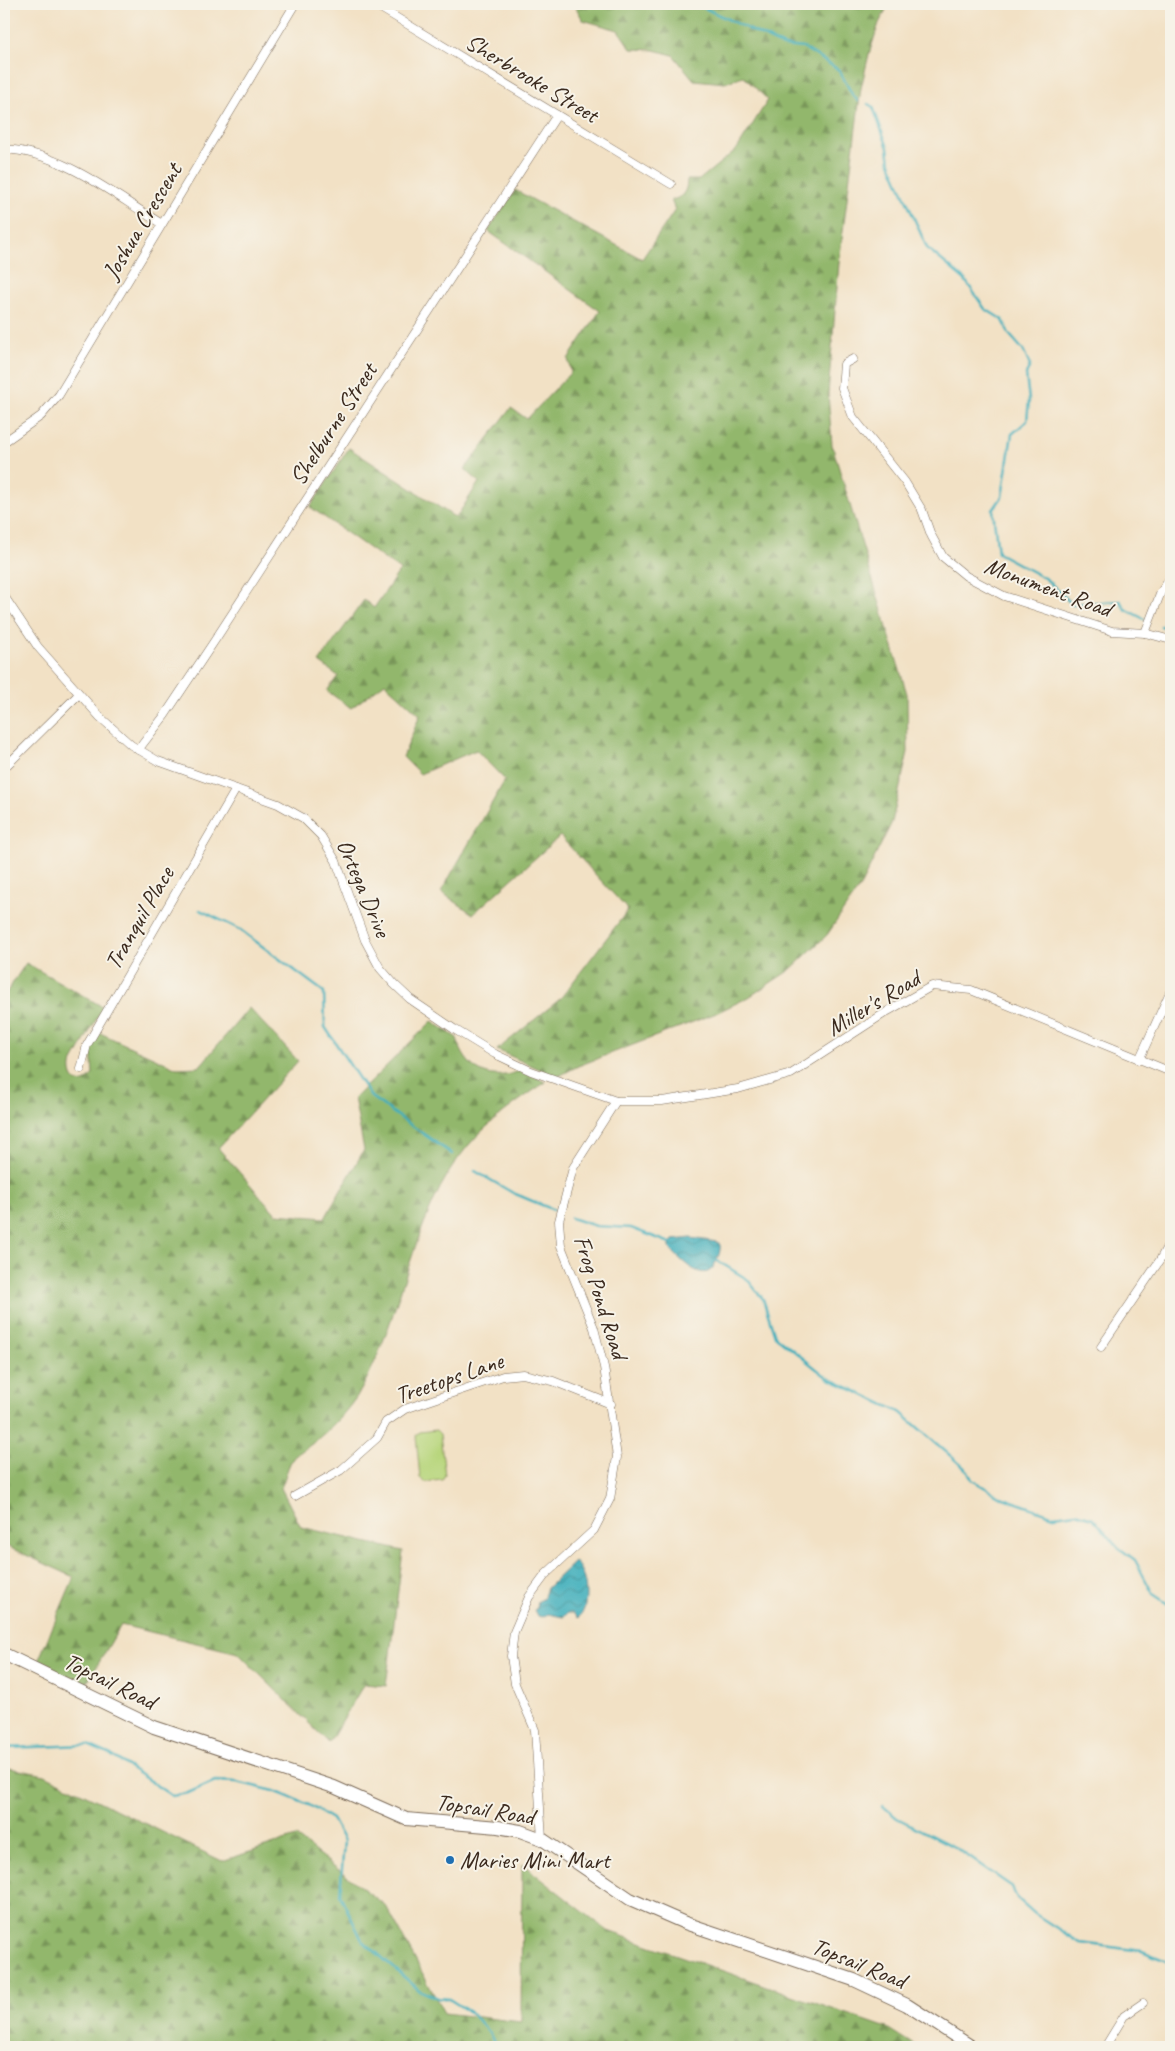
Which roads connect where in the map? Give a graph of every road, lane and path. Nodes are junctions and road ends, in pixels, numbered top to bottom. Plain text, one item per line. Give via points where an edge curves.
1 (294, 4) edge
2 (374, 4) edge
3 (557, 115) junction
4 (4, 149) edge
5 (671, 184) dead end
6 (162, 224) junction
7 (853, 359) dead end
8 (4, 442) edge
9 (1171, 577) edge
10 (4, 596) edge
11 (1145, 633) junction
12 (1171, 640) edge
13 (79, 694) junction
14 (138, 750) junction
15 (4, 768) edge
16 (236, 789) junction
17 (1171, 990) edge
18 (1139, 1060) junction
19 (81, 1069) dead end
20 (1171, 1072) edge
21 (616, 1101) junction
22 (1171, 1239) edge
23 (1102, 1347) dead end
24 (611, 1404) junction
25 (294, 1496) dead end
26 (5, 1655) edge
27 (542, 1839) junction
28 (1143, 2003) dead end
29 (972, 2047) edge
30 (1105, 2047) edge

1 - 6 street, Joshua Crescent
2 - 3 street, Sherbrooke Street
3 - 5 street, Sherbrooke Street
3 - 14 street, Shelburne Street via 165,716
4 - 6 street via 20,150 75,171
6 - 8 street, Joshua Crescent via 59,395 41,416
7 - 11 street, Monument Road via 844,364 842,388 853,418 905,482 922,510 943,557 966,576 1004,596 1112,631
9 - 11 street via 1161,592
10 - 13 street, Ortega Drive via 38,646
11 - 12 street, Monument Road
13 - 14 street, Ortega Drive via 117,734
13 - 15 street
14 - 16 street, Ortega Drive via 165,764
16 - 19 street, Tranquil Place via 88,1045
16 - 21 street, Ortega Drive via 293,811 321,836 336,861 369,949 387,976 410,999 507,1060
17 - 18 street
18 - 20 street, Miller's Road
18 - 21 street, Miller's Road via 970,990 932,986 791,1074 710,1094 662,1101
21 - 24 street, Frog Pond Road via 573,1168 559,1221 561,1246 594,1328
22 - 23 street
24 - 25 street, Treetops Lane via 553,1381 522,1374 503,1376 405,1409 386,1422 377,1438 342,1470
24 - 27 street, Frog Pond Road via 617,1457 610,1499 594,1530 546,1574 529,1597 514,1632 510,1656 516,1684 535,1730
26 - 27 main road, Topsail Road via 154,1727 334,1787 406,1819 498,1827
27 - 29 main road, Topsail Road via 630,1899 685,1923 854,1980 907,2005
28 - 30 street via 1124,2016

